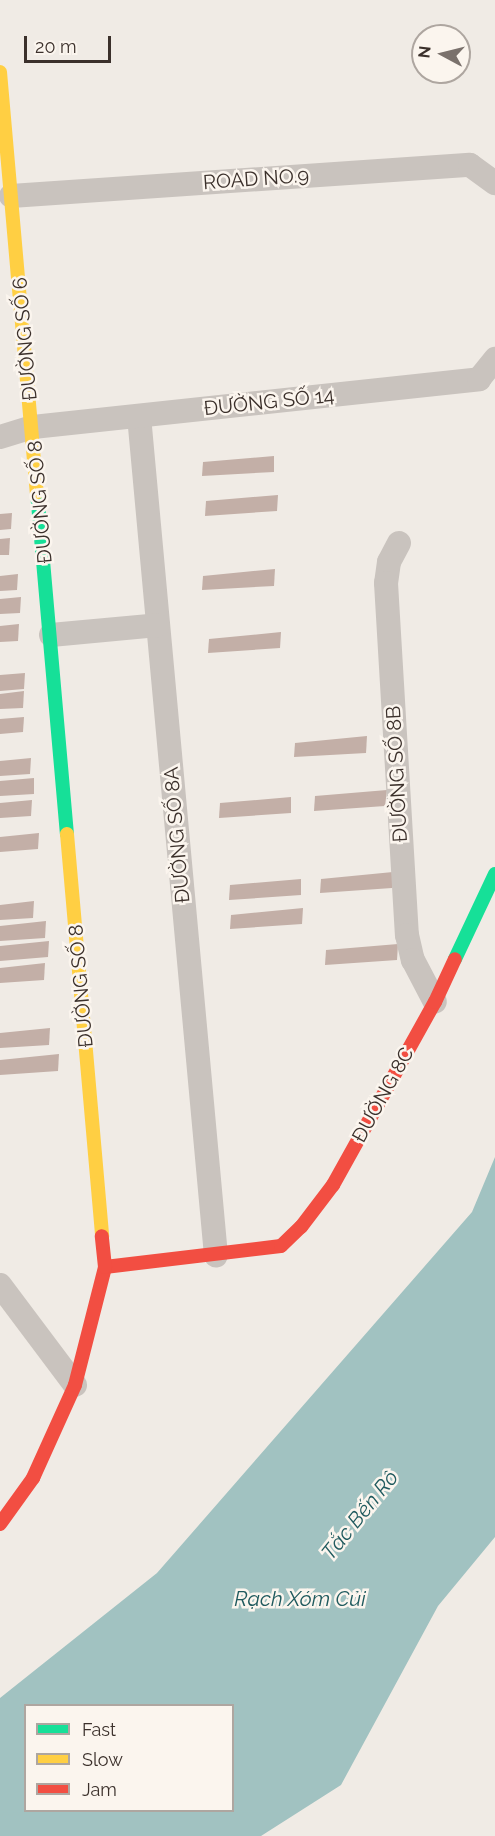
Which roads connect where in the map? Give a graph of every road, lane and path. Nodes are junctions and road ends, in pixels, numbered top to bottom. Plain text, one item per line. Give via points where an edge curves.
1 (0, 72) edge
2 (495, 183) edge
3 (11, 196) junction
4 (495, 359) edge
5 (139, 416) junction
6 (33, 427) junction
7 (0, 437) edge
8 (399, 543) dead end
9 (158, 625) junction
10 (51, 635) junction
11 (495, 873) edge
12 (435, 1002) junction
13 (216, 1254) junction
14 (105, 1267) junction
15 (0, 1285) edge
16 (75, 1385) junction
17 (0, 1524) edge

1 - 3 street, ĐƯỜNG SỐ 6
2 - 3 street, ROAD NO.9 via 470,165
3 - 6 street, ĐƯỜNG SỐ 6
4 - 5 street, ĐƯỜNG SỐ 14 via 478,379
5 - 6 street, ĐƯỜNG SỐ 14
5 - 9 street, ĐƯỜNG SỐ 8A
6 - 7 street, ĐƯỜNG SỐ 14
6 - 10 street, ĐƯỜNG SỐ 8
8 - 12 street, ĐƯỜNG SỐ 8B via 389,562 386,583 407,935 413,960
9 - 10 street
9 - 13 street, ĐƯỜNG SỐ 8A
10 - 14 street, ĐƯỜNG SỐ 8
11 - 12 street, ĐƯỜNG 8C
12 - 13 street, ĐƯỜNG 8C via 333,1185 301,1227 281,1246
13 - 14 street, ĐƯỜNG 8C
14 - 16 street, ĐƯỜNG SỐ 8
15 - 16 street
16 - 17 street, ĐƯỜNG SỐ 8 via 33,1478

